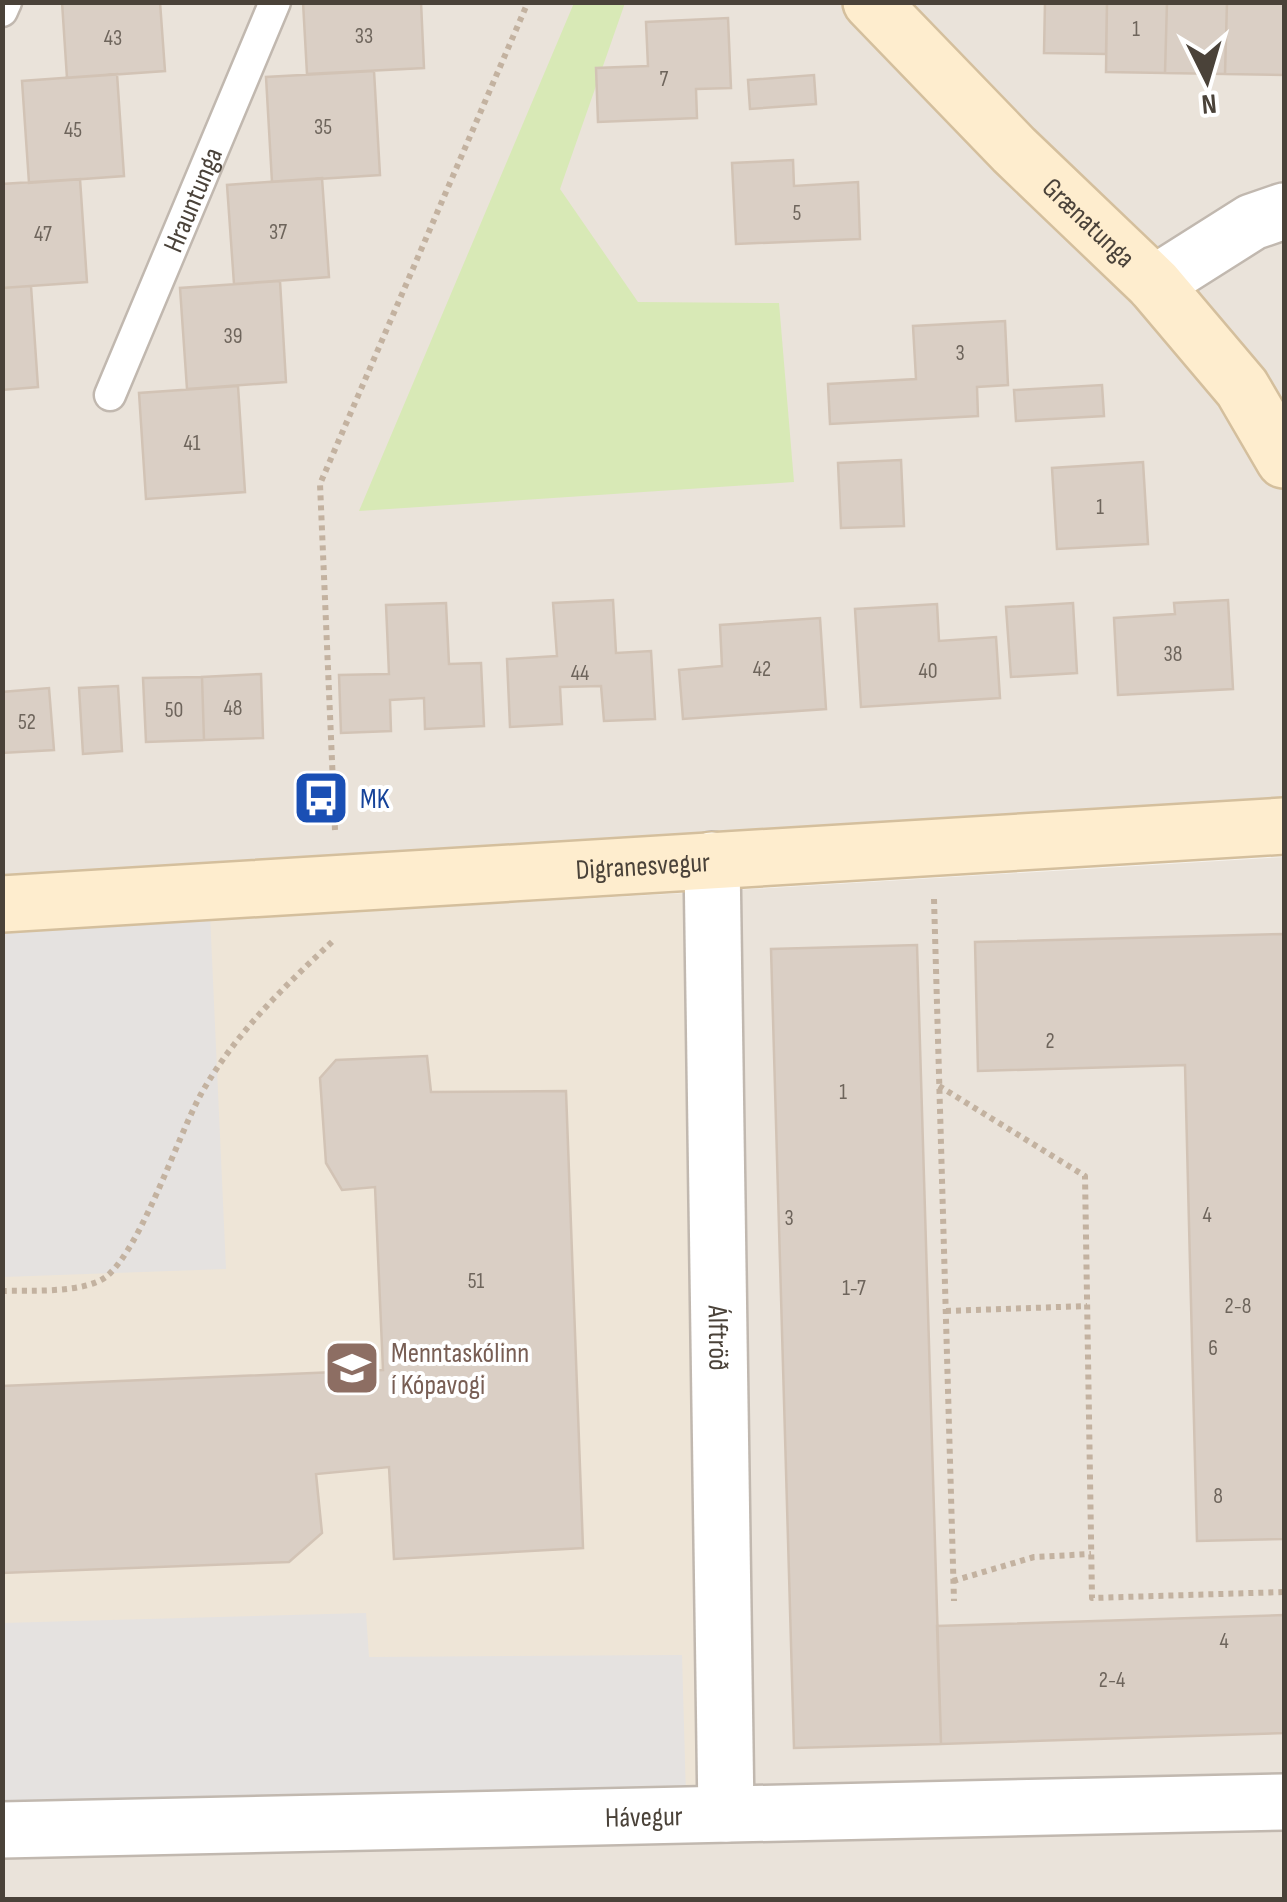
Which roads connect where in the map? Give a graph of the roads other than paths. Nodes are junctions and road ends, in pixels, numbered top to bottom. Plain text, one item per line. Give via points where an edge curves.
1 (6, 2) edge
2 (275, 2) edge
3 (870, 2) edge
4 (2, 11) edge
5 (1284, 212) edge
6 (1154, 284) junction
7 (110, 395) dead end
8 (1284, 460) edge
9 (1284, 826) edge
10 (712, 860) junction
11 (2, 904) edge
12 (1284, 1802) edge
13 (726, 1814) junction
14 (2, 1830) edge

1 - 4 lane
2 - 7 lane, Hrauntunga
3 - 6 street, Grænatunga
5 - 6 street via 1252,222
6 - 8 street, Grænatunga via 1242,388
9 - 10 street, Digranesvegur
10 - 11 street, Digranesvegur
10 - 13 street, Álftröð
12 - 13 street, Hávegur
13 - 14 street, Hávegur

